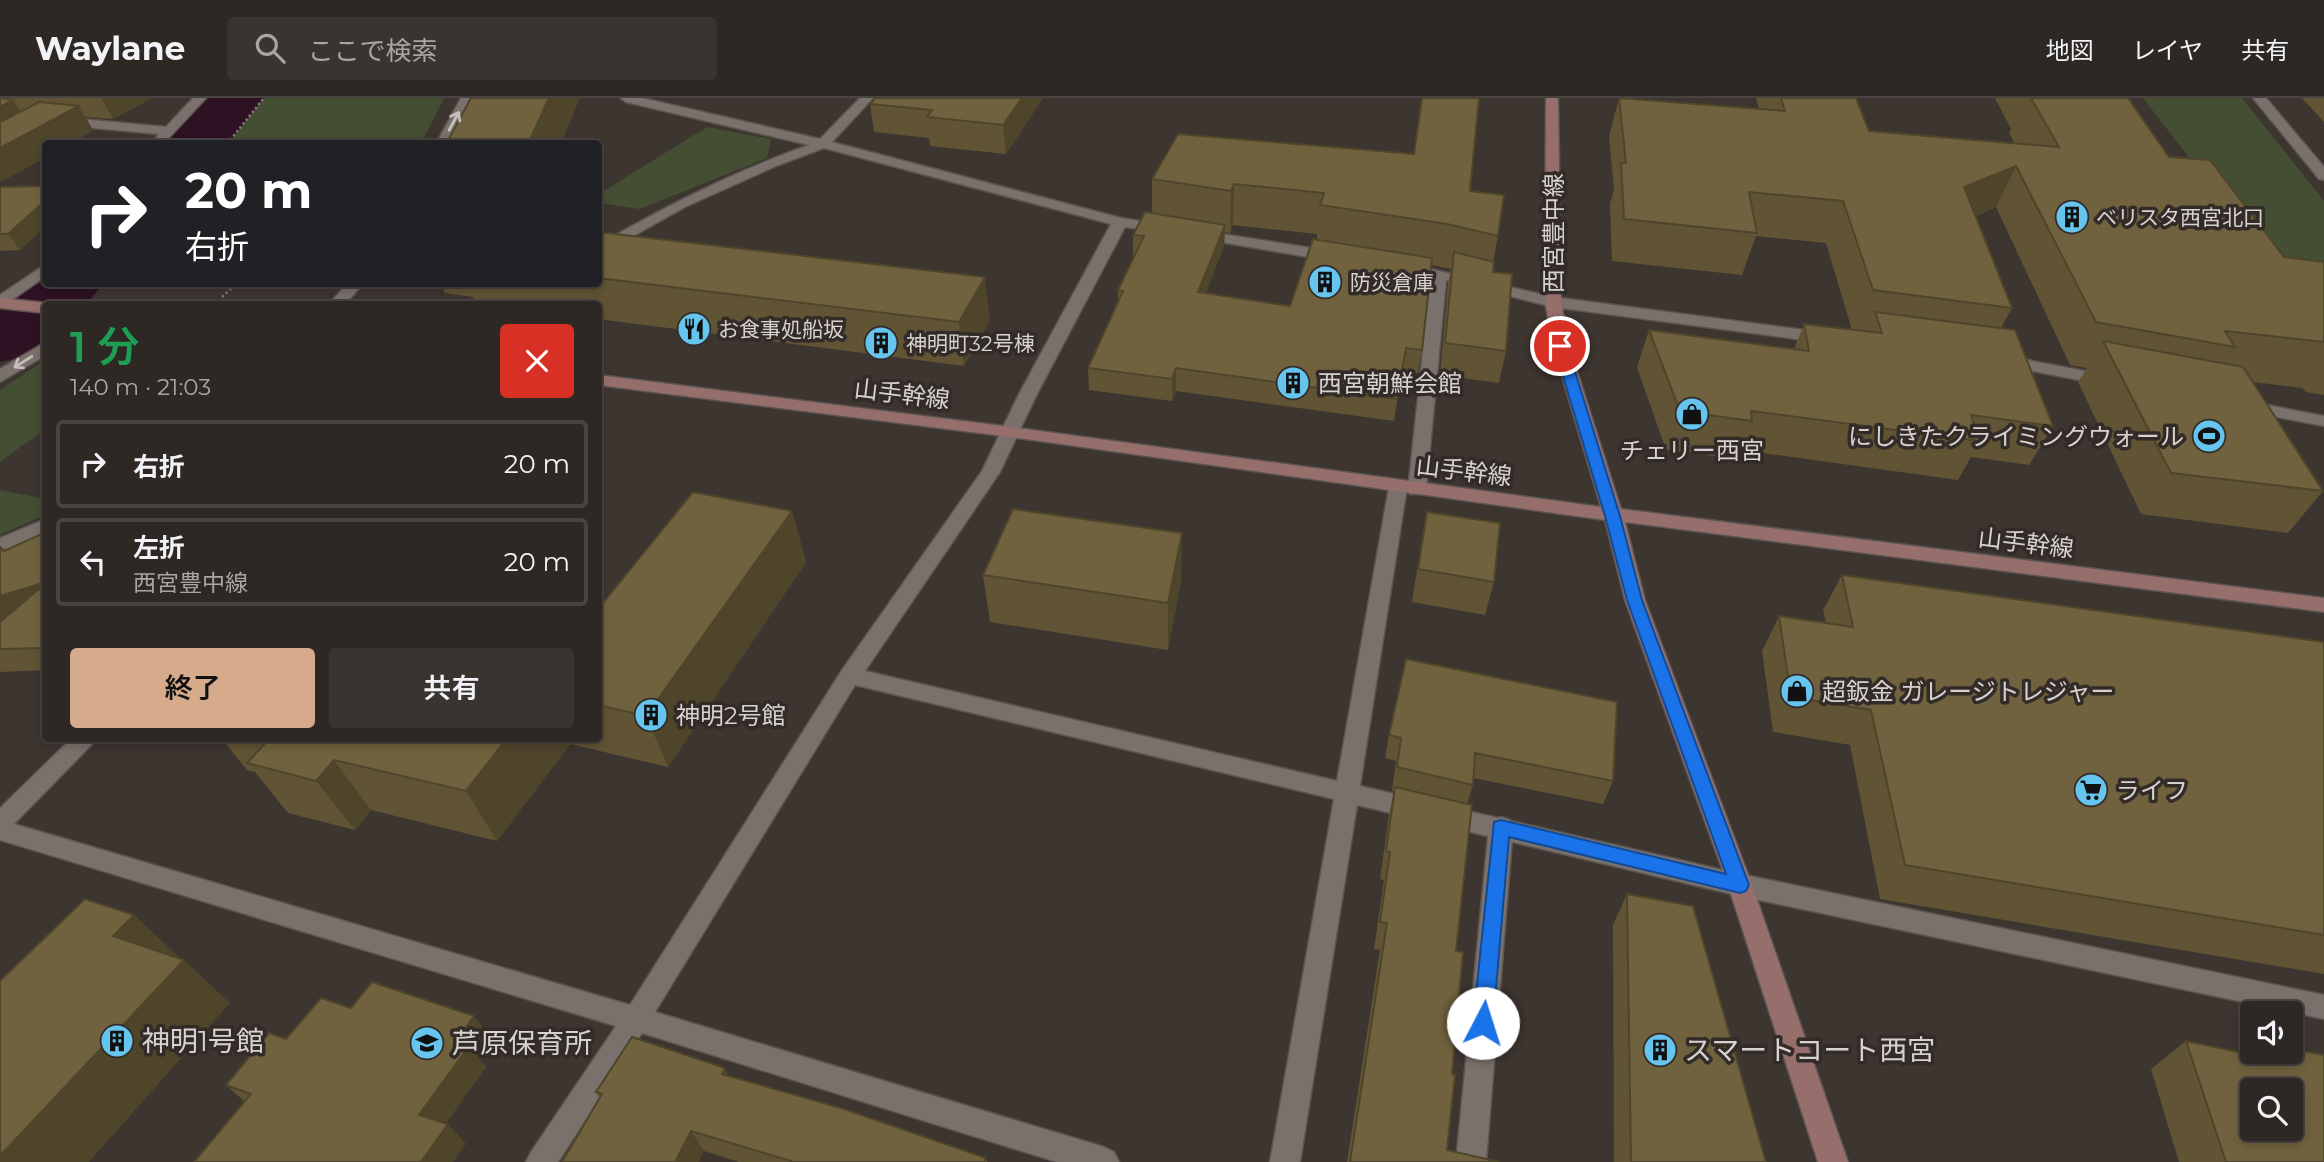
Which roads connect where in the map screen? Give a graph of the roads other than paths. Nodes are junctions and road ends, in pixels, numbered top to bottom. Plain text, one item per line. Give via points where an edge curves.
1 (200, 98) edge
2 (467, 98) edge
3 (626, 98) edge
4 (867, 98) edge
5 (1552, 98) edge
6 (2259, 98) edge
7 (648, 100) edge
8 (41, 126) edge
9 (170, 131) junction
10 (162, 140) edge
11 (444, 140) edge
12 (823, 144) junction
13 (2324, 176) edge
14 (1120, 222) junction
15 (602, 251) edge
16 (1346, 258) edge
17 (1386, 265) edge
18 (42, 272) edge
19 (1439, 274) junction
20 (352, 287) edge
21 (340, 301) edge
22 (1553, 302) junction
23 (7, 304) edge
24 (42, 308) edge
25 (1846, 340) edge
26 (42, 350) edge
27 (1980, 358) edge
28 (0, 377) edge
29 (602, 381) edge
30 (2126, 383) edge
31 (2232, 403) edge
32 (2324, 421) edge
33 (1011, 432) junction
34 (1407, 489) junction
35 (1613, 516) junction
36 (42, 527) edge
37 (0, 546) edge
38 (2324, 605) edge
39 (850, 676) junction
40 (83, 742) edge
41 (1348, 791) junction
42 (0, 823) edge
43 (1501, 827) junction
44 (0, 830) edge
45 (1740, 885) junction
46 (2324, 1007) edge
47 (636, 1018) junction
48 (541, 1162) edge
49 (1104, 1162) edge
50 (1285, 1162) edge
51 (1471, 1162) edge
52 (1833, 1162) edge

1 - 9 street
11 -> 2 street
3 - 7 street
4 - 12 street
5 - 22 street, 西宮豊中線
6 - 13 street
7 - 12 street
8 - 9 street via 51,120
9 - 10 street
12 - 14 street
12 - 15 street via 680,204
14 - 16 street
14 - 33 street
17 - 19 street
18 - 23 street
19 - 22 street
19 - 34 street
20 - 21 street
22 - 25 street
22 - 35 street, 西宮豊中線 via 1560,346
23 - 24 street
26 -> 28 street
27 - 30 street
29 - 33 street, 山手幹線
31 - 32 street
33 - 34 street, 山手幹線
33 - 39 street via 991,472
34 - 35 street, 山手幹線
34 - 41 street
35 - 38 street, 山手幹線
35 - 45 street, 西宮豊中線 via 1635,600
36 - 37 street
39 - 41 street
39 - 47 street
40 - 42 street
41 - 43 street
41 - 50 street
43 - 45 street
43 - 51 street
44 - 47 street
45 - 46 street
45 - 52 street, 西宮豊中線
47 - 48 street
47 - 49 street

